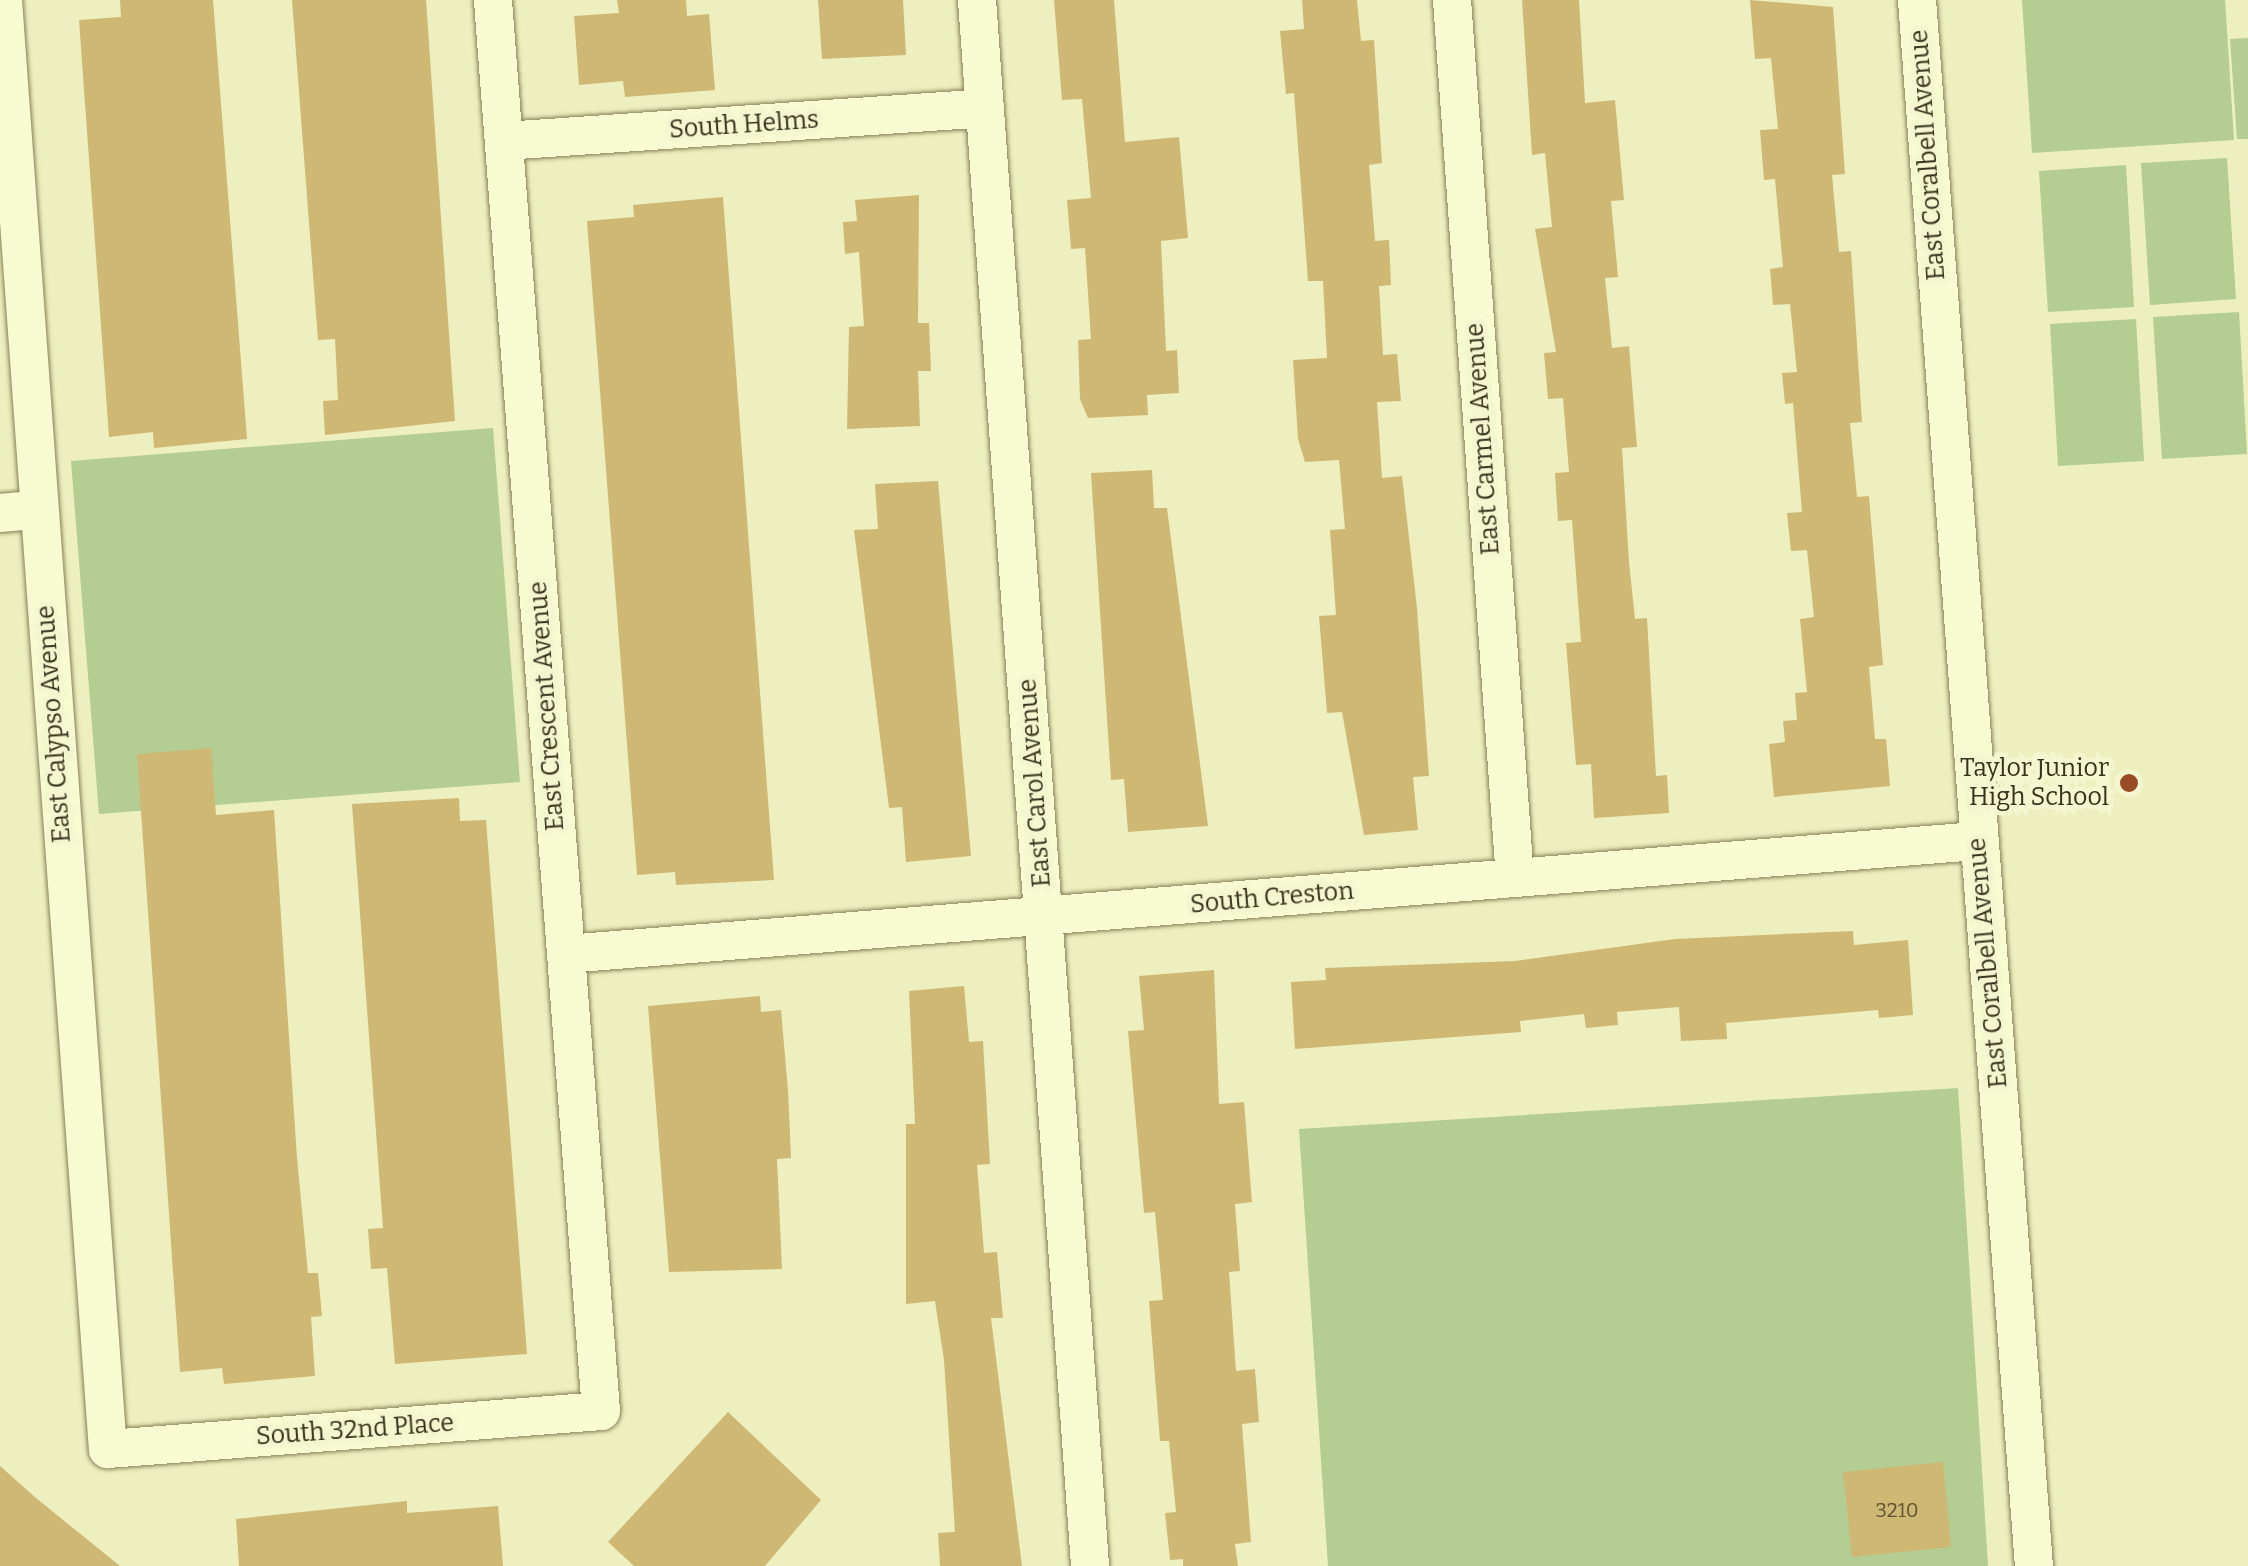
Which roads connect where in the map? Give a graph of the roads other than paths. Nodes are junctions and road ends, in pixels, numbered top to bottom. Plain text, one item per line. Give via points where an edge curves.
1 (4, 0) edge
2 (493, 0) edge
3 (977, 0) edge
4 (1452, 0) edge
5 (1917, 0) edge
6 (985, 108) junction
7 (504, 142) junction
8 (19, 512) edge
9 (1978, 842) junction
10 (1515, 878) junction
11 (1044, 916) junction
12 (566, 954) junction
13 (601, 1411) joint
14 (108, 1449) joint
15 (1090, 1566) edge
16 (2034, 1566) edge

1 - 8 street, East Calypso Avenue
2 - 7 street, East Crescent Avenue
3 - 6 street, East Carol Avenue
4 - 10 street, East Carmel Avenue
5 - 9 street, East Coralbell Avenue
6 - 7 street, South Helms
6 - 11 street, East Carol Avenue
7 - 12 street, East Crescent Avenue
8 - 14 street, East Calypso Avenue
9 - 10 street, South Creston
9 - 16 street, East Coralbell Avenue
10 - 11 street, South Creston
11 - 12 street, South Creston
11 - 15 street, East Carol Avenue
12 - 13 street, East Crescent Avenue
13 - 14 street, South 32nd Place

